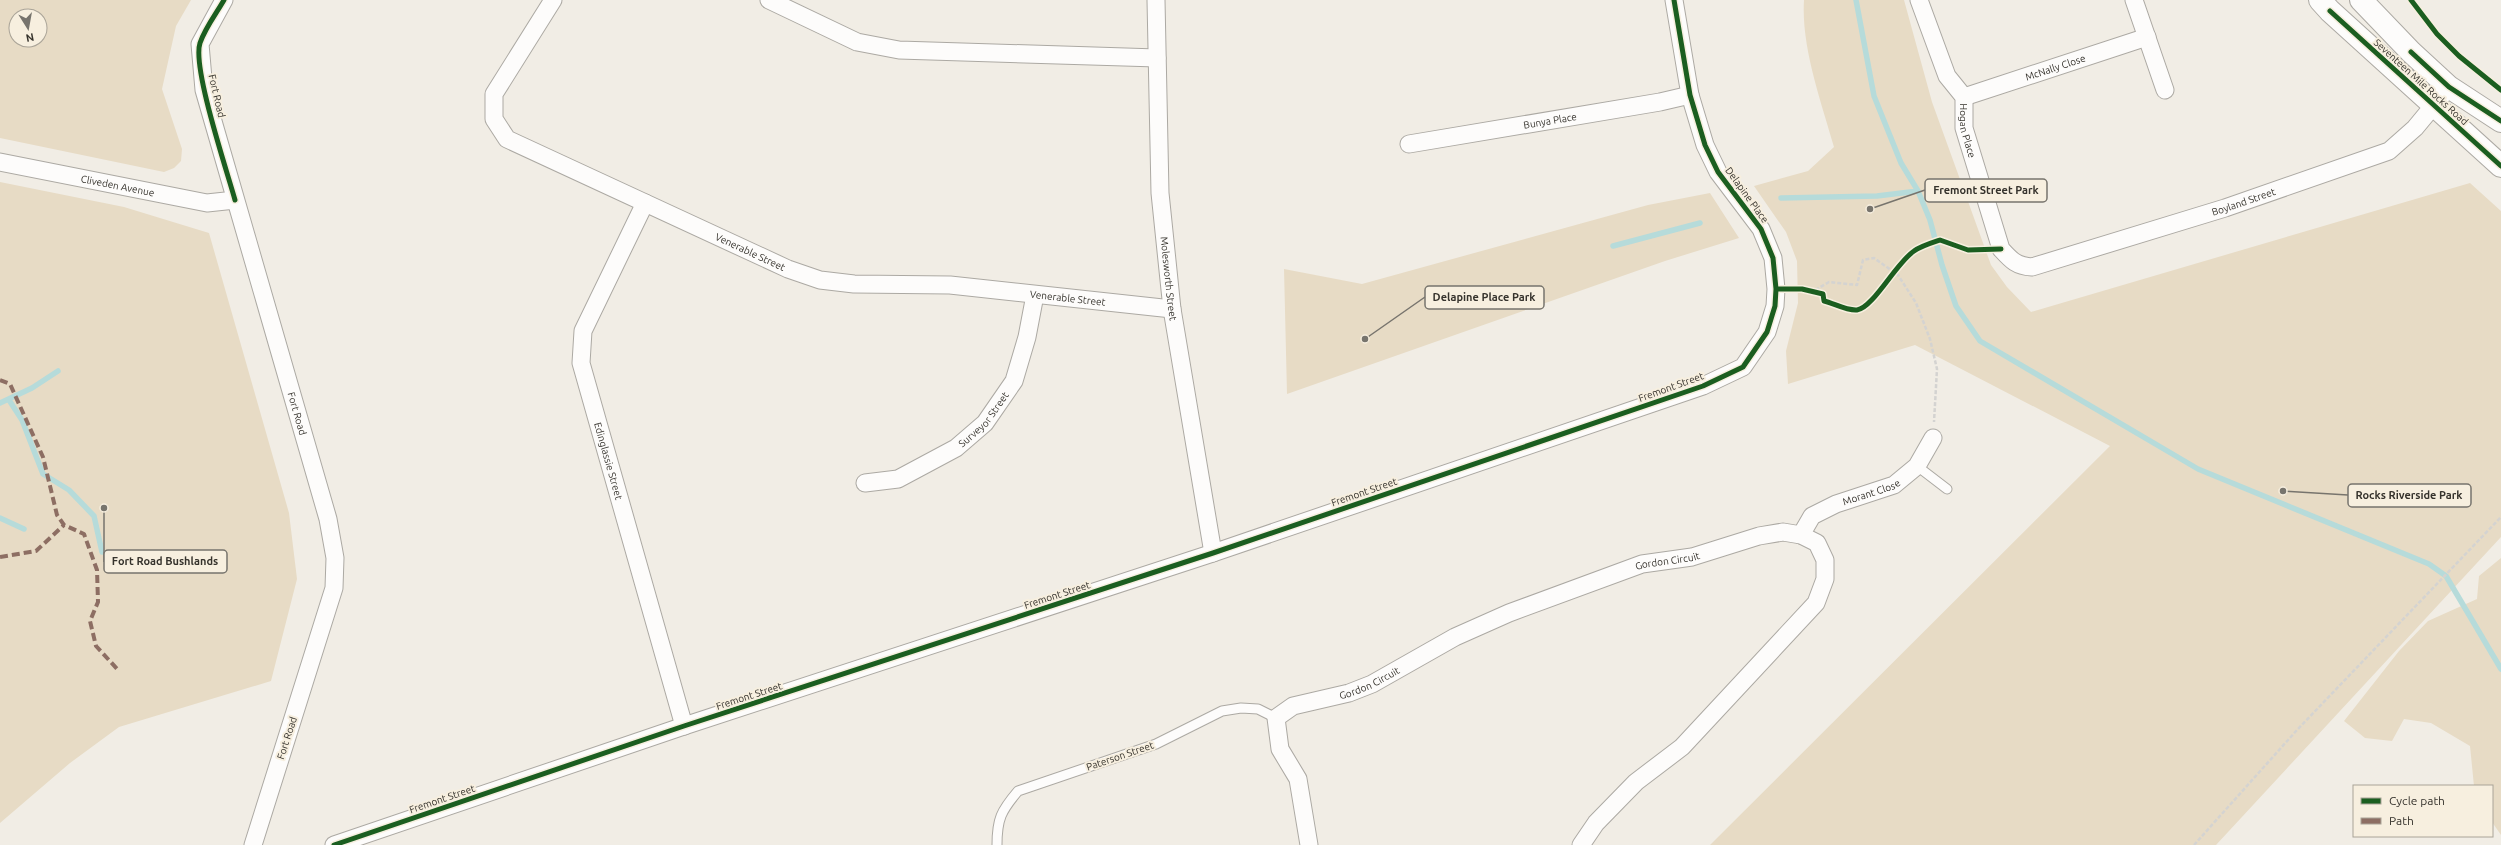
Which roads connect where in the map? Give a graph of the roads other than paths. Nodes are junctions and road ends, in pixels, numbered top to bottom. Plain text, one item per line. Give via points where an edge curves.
1 (224, 0) edge
2 (553, 0) edge
3 (769, 0) edge
4 (1156, 0) edge
5 (1674, 0) edge
6 (1920, 0) edge
7 (2134, 0) edge
8 (2320, 0) edge
9 (2361, 0) edge
10 (2147, 37) junction
11 (1158, 58) junction
12 (2449, 87) junction
13 (2165, 90) dead end
14 (1690, 95) junction
15 (1964, 97) junction
16 (2432, 105) junction
17 (2501, 121) edge
18 (1409, 144) dead end
19 (0, 162) edge
20 (2501, 166) edge
21 (235, 200) junction
22 (645, 203) junction
23 (2013, 262) joint
24 (1035, 295) junction
25 (1172, 309) junction
26 (1767, 332) joint
27 (1933, 438) road end
28 (1917, 466) junction
29 (865, 483) dead end
30 (1947, 489) dead end
31 (1801, 535) junction
32 (1213, 553) junction
33 (1276, 718) junction
34 (684, 726) junction
35 (257, 840) edge
36 (334, 845) edge
37 (997, 845) edge
38 (1309, 845) edge
39 (1581, 845) edge

1 - 21 street, Fort Road via 200,44 201,66 204,90
2 - 22 street, Venerable Street via 494,94 494,119 507,139
3 - 11 street via 857,42 899,50
4 - 11 street, Molesworth Street
5 - 14 street, Delapine Place
6 - 15 street, Hogan Place via 1947,76
7 - 10 street
8 - 16 main road, Seventeen Mile Rocks Road
9 - 12 main road, Seventeen Mile Rocks Road via 2410,52
10 - 13 street
10 - 15 street, McNally Close
11 - 25 street, Molesworth Street via 1160,193
12 - 16 street, Boyland Street
12 - 17 main road, Seventeen Mile Rocks Road
14 - 18 street, Bunya Place
14 - 26 street, Delapine Place via 1705,145 1718,172 1761,229 1773,258 1776,294
15 - 23 street, Hogan Place via 1964,128 2001,249
16 - 20 main road, Seventeen Mile Rocks Road
16 - 23 street, Boyland Street via 2402,141 2389,151 2367,160 2226,208 2032,267
19 - 21 street, Cliveden Avenue via 206,203
21 - 35 street, Fort Road via 328,519 335,558 334,588
22 - 24 street, Venerable Street via 788,269 820,280 854,284 950,285
22 - 34 street, Edinglassie Street via 583,331 581,363
24 - 25 street, Venerable Street
24 - 29 street, Surveyor Street via 1027,337 1014,381 985,423 956,448 898,479
25 - 32 street, Molesworth Street
26 - 32 street, Fremont Street via 1743,367 1703,386
27 - 28 street, Morant Close
28 - 30 lane
28 - 31 street, Morant Close via 1894,485 1836,504 1812,516
31 - 33 street, Gordon Circuit via 1783,532 1759,536 1692,557 1642,564 1509,613 1455,637 1372,684 1348,693 1293,706
31 - 39 street, Gordon Circuit via 1817,543 1825,560 1825,579 1816,603 1682,747 1636,782 1596,823
32 - 34 street, Fremont Street
33 - 37 lane, Paterson Street via 1258,708 1222,712 1156,744 1018,791 1004,807 997,825
33 - 38 street via 1280,748 1298,779
34 - 36 street, Fremont Street

